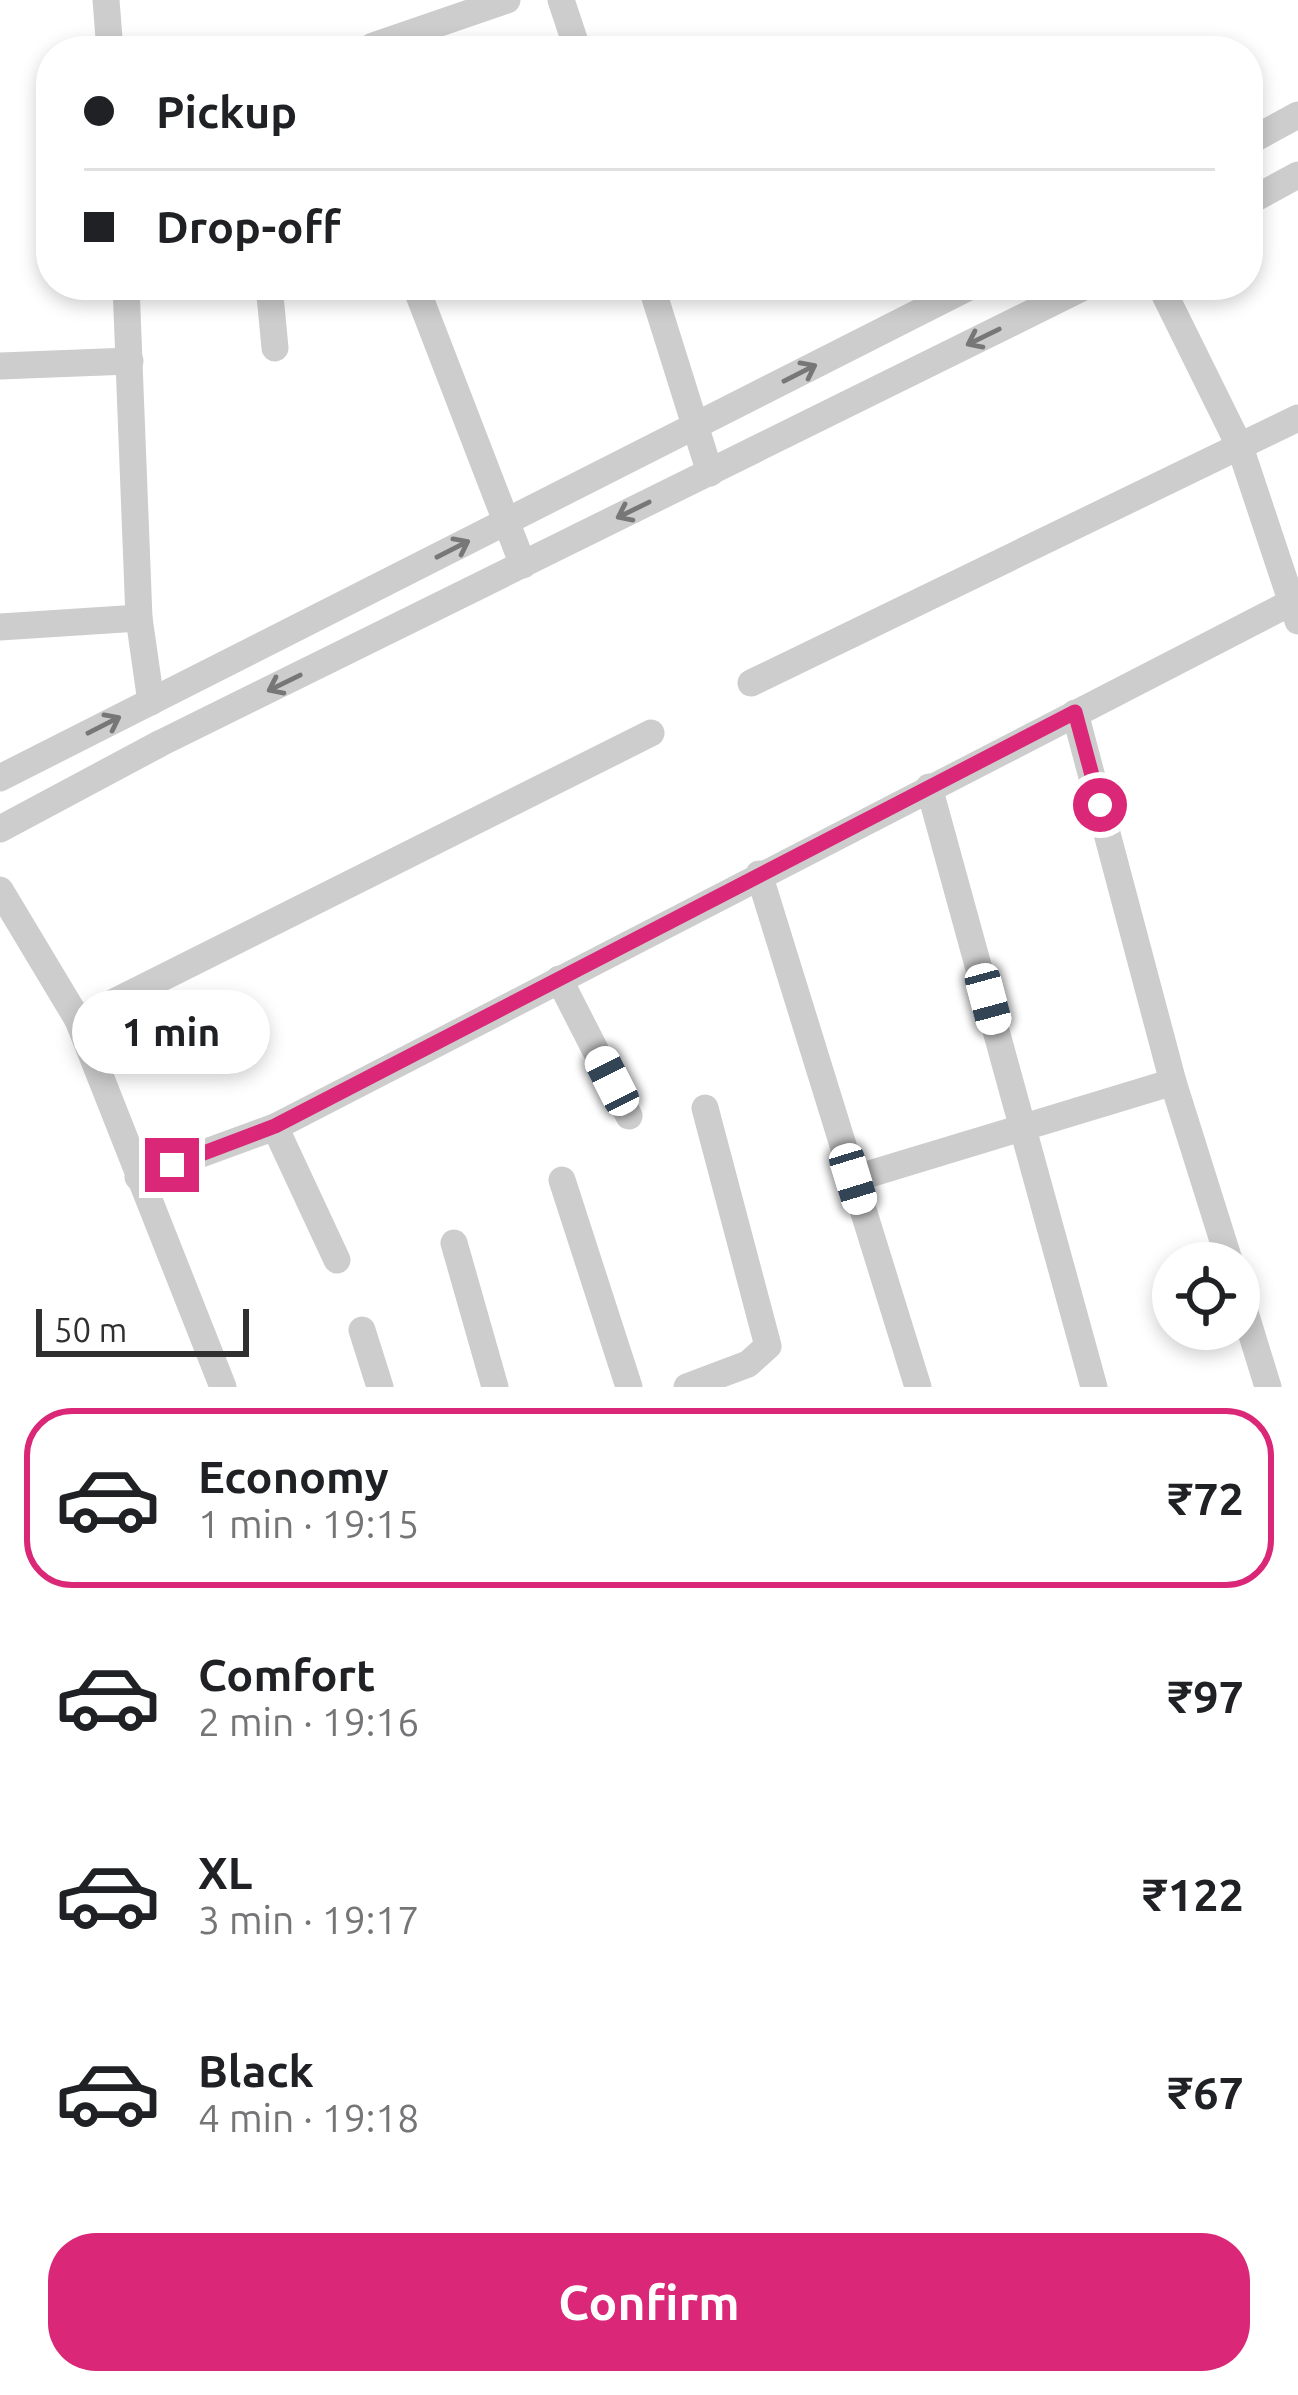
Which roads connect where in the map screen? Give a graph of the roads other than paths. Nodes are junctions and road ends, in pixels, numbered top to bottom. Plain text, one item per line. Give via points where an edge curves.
1 (106, 0) edge
2 (507, 0) edge
3 (561, 0) edge
4 (109, 36) edge
5 (402, 36) edge
6 (573, 36) edge
7 (1298, 115) edge
8 (1263, 134) edge
9 (1298, 176) edge
10 (1263, 194) edge
11 (127, 300) edge
12 (270, 300) edge
13 (421, 300) edge
14 (656, 300) edge
15 (944, 300) edge
16 (1058, 300) edge
17 (1167, 300) edge
18 (275, 348) dead end
19 (130, 361) junction
20 (0, 366) edge
21 (1298, 418) edge
22 (694, 426) junction
23 (1240, 447) junction
24 (710, 473) junction
25 (506, 522) junction
26 (523, 565) junction
27 (1295, 611) edge
28 (139, 618) junction
29 (0, 627) edge
30 (751, 683) dead end
31 (151, 702) junction
32 (1075, 712) junction
33 (651, 733) dead end
34 (0, 778) edge
35 (929, 787) junction
36 (0, 829) edge
37 (759, 874) junction
38 (0, 890) edge
39 (559, 979) junction
40 (78, 1020) junction
41 (1173, 1082) junction
42 (705, 1108) dead end
43 (629, 1116) dead end
44 (275, 1126) junction
45 (1022, 1126) junction
46 (138, 1177) junction
47 (853, 1179) junction
48 (562, 1180) dead end
49 (1223, 1242) edge
50 (454, 1243) dead end
51 (337, 1260) dead end
52 (362, 1330) dead end
53 (1257, 1350) edge
54 (223, 1387) edge
55 (380, 1387) edge
56 (495, 1387) edge
57 (629, 1387) edge
58 (687, 1387) edge
59 (918, 1387) edge
60 (1094, 1387) edge
61 (1268, 1387) edge

1 - 4 street
2 - 5 street
3 - 6 street
7 - 8 street
9 - 10 street
11 - 19 street
12 - 18 street
13 - 25 street
14 - 22 street
22 -> 15 street
16 -> 24 street
17 - 23 street
19 - 20 street
19 - 28 street
21 - 23 street
22 - 24 street
22 - 25 street
23 - 27 street
23 - 30 street
24 -> 26 street
25 - 26 street
31 -> 25 street
26 -> 36 street
27 - 32 street
28 - 29 street
28 - 31 street
34 -> 31 street
32 - 35 street
32 - 41 street
33 - 40 street
35 - 37 street
35 - 45 street
37 - 39 street
37 - 47 street
38 - 40 street
39 - 43 street
39 - 44 street
40 - 46 street
41 - 45 street
41 - 49 street
42 - 58 street via 768,1346 748,1364
44 - 46 street
44 - 51 street
45 - 47 street
45 - 60 street
46 - 54 street
47 - 59 street
48 - 57 street
50 - 56 street
52 - 55 street
53 - 61 street

